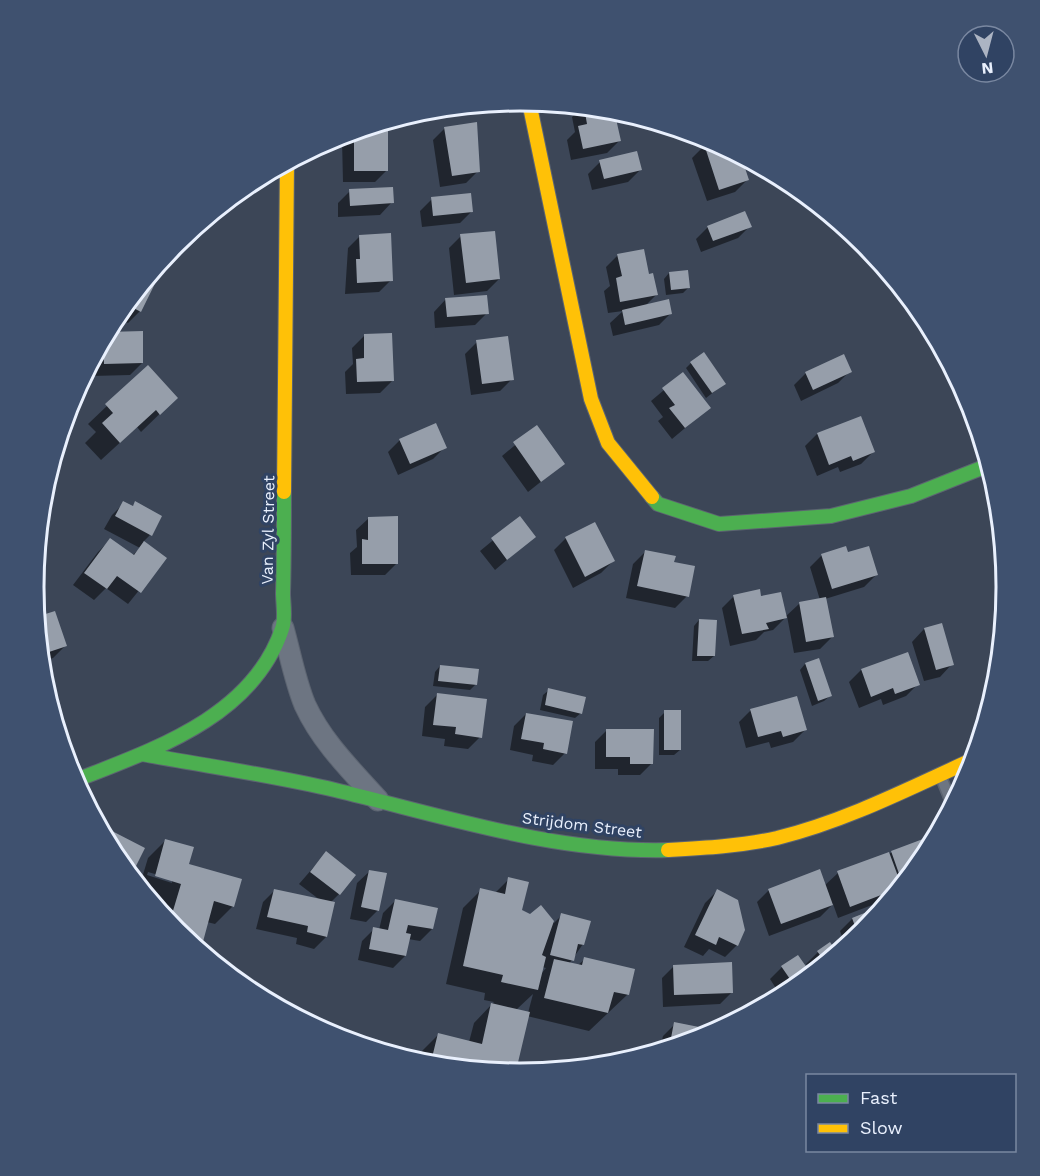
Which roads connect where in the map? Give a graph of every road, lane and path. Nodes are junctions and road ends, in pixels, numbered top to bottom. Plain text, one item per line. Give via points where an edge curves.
1 (531, 112) edge
2 (287, 172) edge
3 (981, 468) edge
4 (284, 628) junction
5 (142, 754) junction
6 (962, 764) edge
7 (940, 774) junction
8 (83, 777) edge
9 (949, 796) edge
10 (378, 800) junction

1 - 3 street via 591,399 608,443 658,504 719,524 831,516 911,496
2 - 4 street, Van Zyl Street
4 - 5 street, Van Zyl Street via 261,668 227,706
4 - 10 street via 304,702 315,725
5 - 8 street, Van Zyl Street
5 - 10 street, Strijdom Street
6 - 7 street, Strijdom Street
7 - 9 lane
7 - 10 street, Strijdom Street via 777,838 677,850 622,850 540,839

